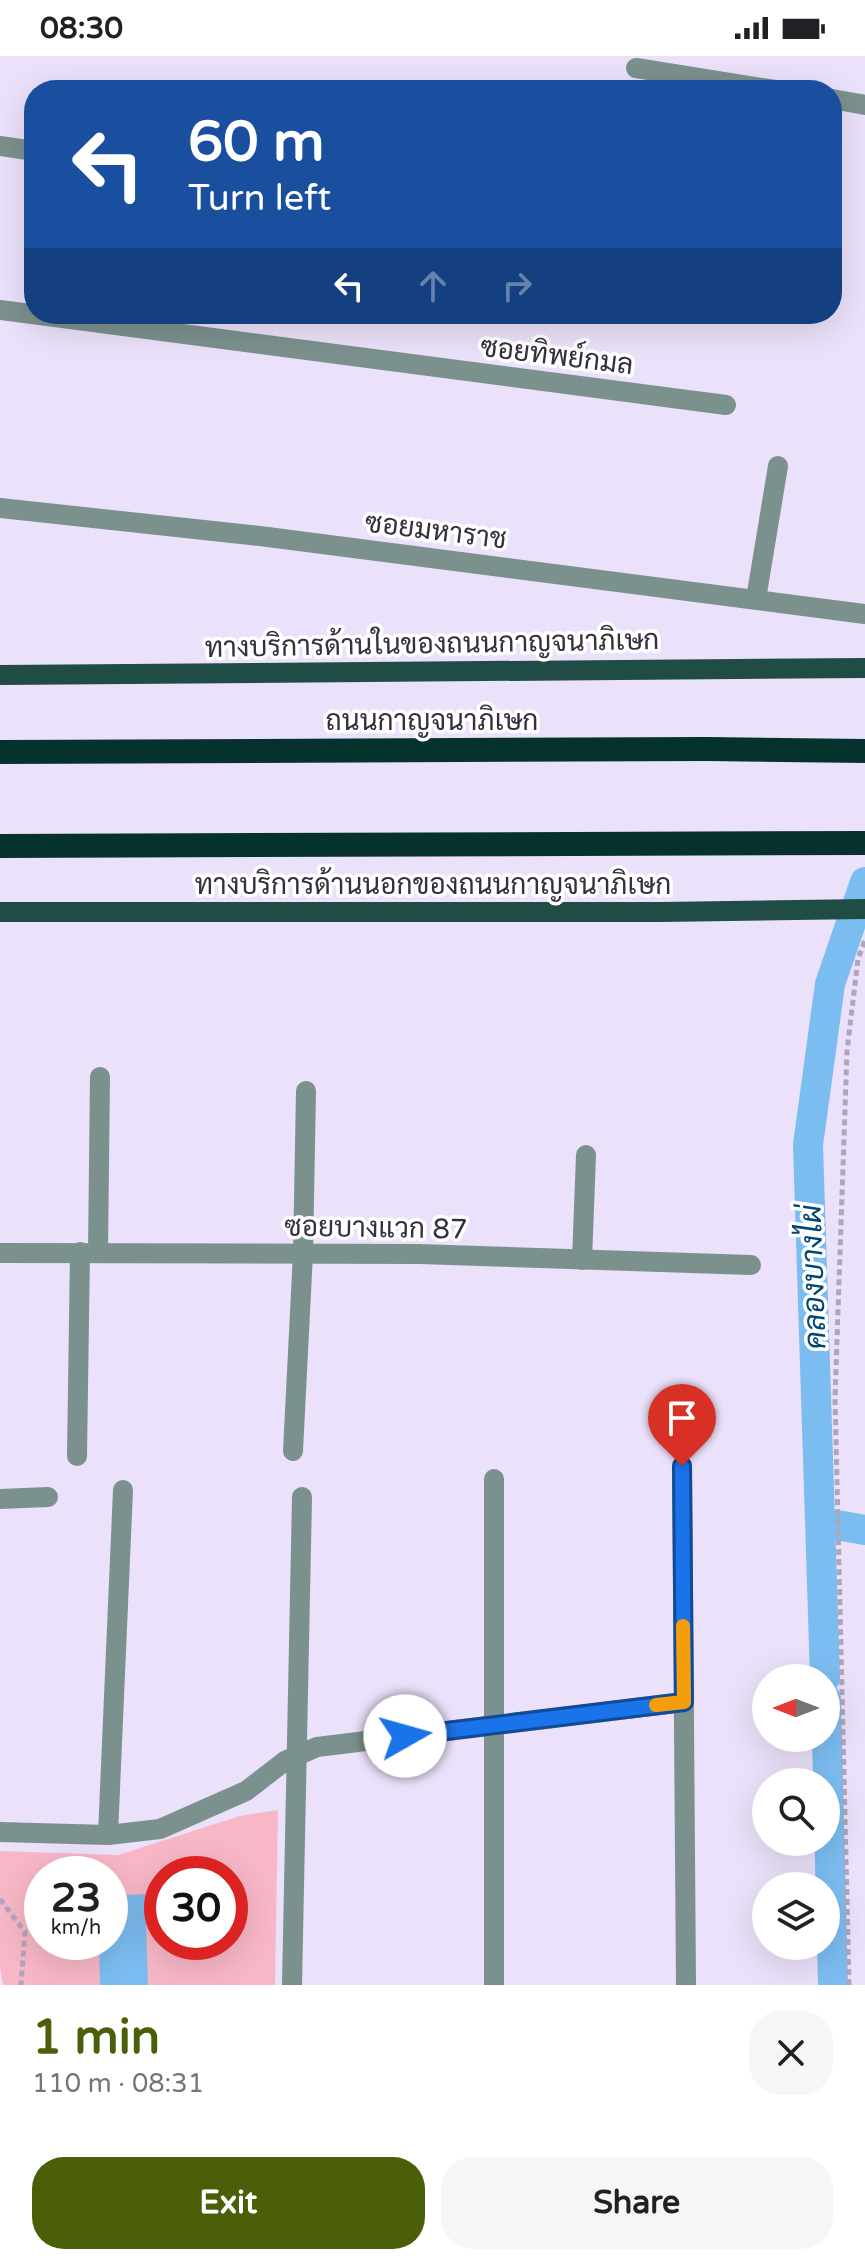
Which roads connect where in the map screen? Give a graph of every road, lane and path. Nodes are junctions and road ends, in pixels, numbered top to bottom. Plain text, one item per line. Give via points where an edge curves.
1 (636, 68) dead end
2 (712, 80) edge
3 (842, 101) edge
4 (865, 105) edge
5 (0, 146) edge
6 (24, 150) edge
7 (0, 310) edge
8 (24, 313) edge
9 (107, 324) edge
10 (726, 405) dead end
11 (778, 466) dead end
12 (0, 508) edge
13 (756, 599) junction
14 (865, 614) edge
15 (865, 668) edge
16 (0, 675) edge
17 (865, 751) edge
18 (0, 752) edge
19 (865, 843) edge
20 (0, 846) edge
21 (865, 909) edge
22 (0, 912) edge
23 (865, 940) edge
24 (862, 959) edge
25 (100, 1077) dead end
26 (306, 1091) dead end
27 (586, 1155) dead end
28 (89, 1252) junction
29 (0, 1253) edge
30 (303, 1253) junction
31 (582, 1260) junction
32 (751, 1265) dead end
33 (293, 1451) dead end
34 (77, 1456) dead end
35 (682, 1466) dead end
36 (494, 1479) dead end
37 (123, 1490) dead end
38 (48, 1497) dead end
39 (302, 1497) dead end
40 (0, 1499) edge
41 (684, 1702) junction
42 (494, 1725) junction
43 (297, 1756) junction
44 (0, 1832) edge
45 (108, 1835) junction
46 (0, 1899) edge
47 (21, 1985) edge
48 (292, 1985) edge
49 (494, 1985) edge
50 (686, 1985) edge
51 (849, 1985) edge

1 - 2 street
3 - 4 street
5 - 6 street
7 - 8 street, ซอยทิพย์กมล
9 - 10 street, ซอยทิพย์กมล
11 - 13 street
12 - 13 street, ซอยมหาราช
13 - 14 street, ซอยมหาราช
15 - 16 main road, ทางบริการด้านในของถนนกาญจนาภิเษก
17 - 18 highway, ถนนกาญจนาภิเษก
19 - 20 highway
21 - 22 main road, ทางบริการด้านนอกของถนนกาญจนาภิเษก
23 - 24 path
24 - 51 path via 847,1051 835,1398
25 - 28 street
26 - 30 street
27 - 31 street
28 - 29 street, ซอยบางแวก 87
28 - 30 street, ซอยบางแวก 87
28 - 34 street
30 - 31 street, ซอยบางแวก 87
30 - 33 street
31 - 32 street, ซอยบางแวก 87
35 - 41 street
36 - 42 street
37 - 45 street
38 - 40 street
39 - 43 street
41 - 42 street
41 - 50 street
42 - 43 street via 317,1747
42 - 49 street
43 - 45 street via 246,1791 160,1829
43 - 48 street
44 - 45 street
46 - 47 path via 25,1932

